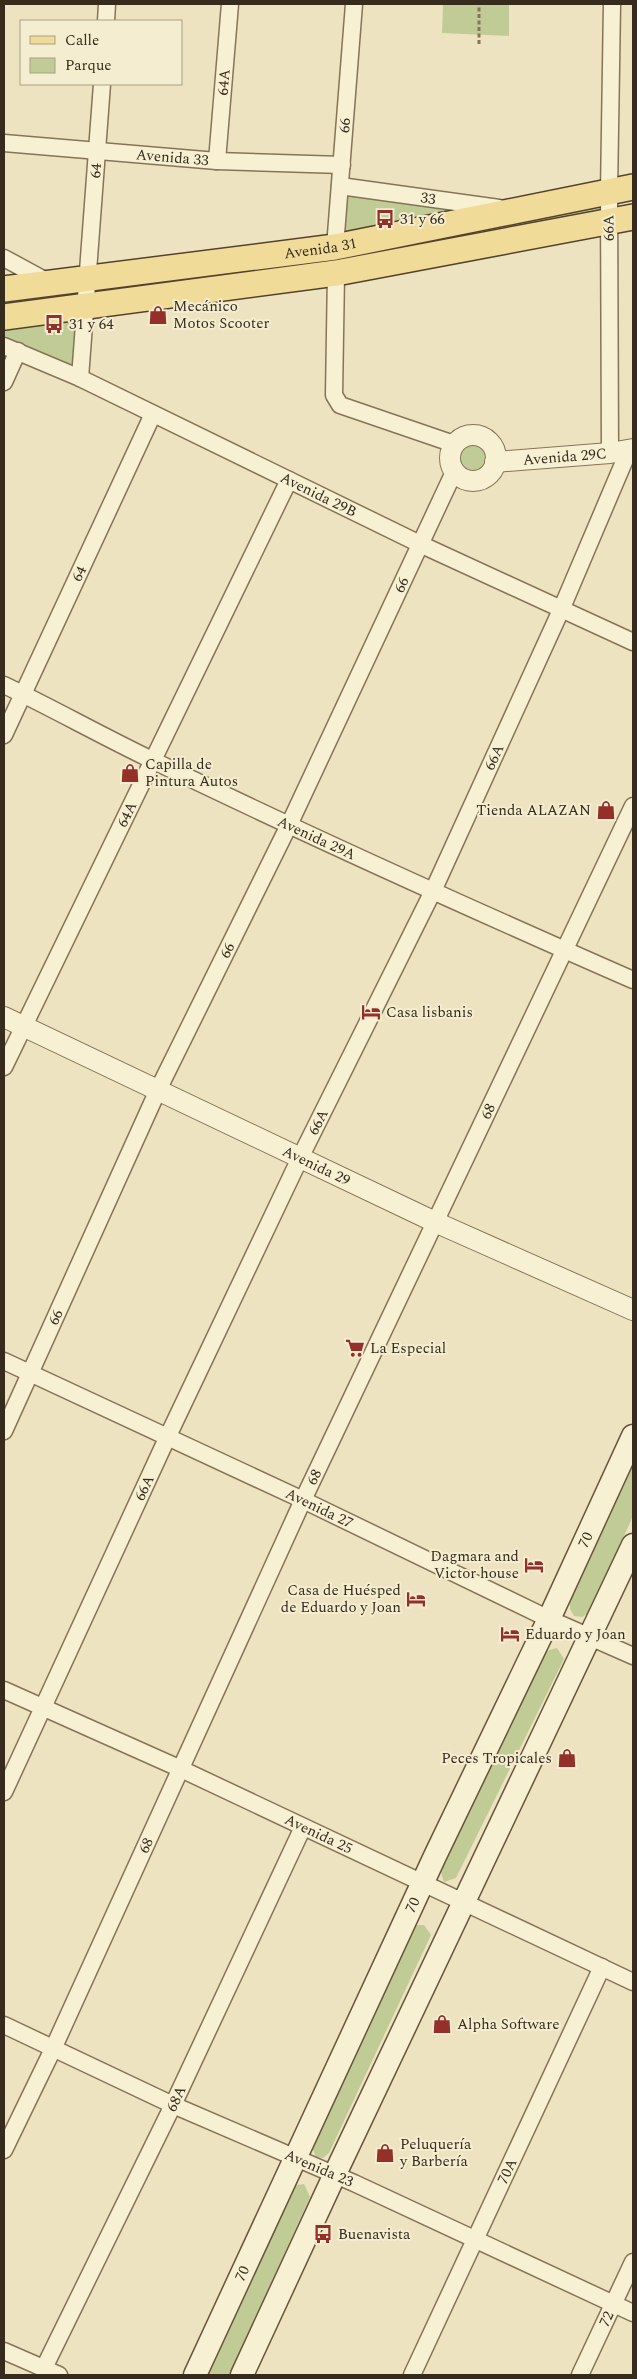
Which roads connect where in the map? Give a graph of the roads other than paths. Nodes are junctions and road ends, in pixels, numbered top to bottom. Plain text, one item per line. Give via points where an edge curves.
1 (107, 4) edge
2 (230, 4) edge
3 (354, 4) edge
4 (612, 4) edge
5 (106, 20) edge
6 (102, 85) edge
7 (4, 143) edge
8 (97, 152) junction
9 (216, 161) junction
10 (342, 165) junction
11 (340, 186) junction
12 (633, 187) edge
13 (609, 192) junction
14 (516, 211) junction
15 (621, 219) edge
16 (335, 247) junction
17 (4, 258) edge
18 (336, 273) junction
19 (87, 280) junction
20 (52, 284) junction
21 (4, 289) edge
22 (85, 307) junction
23 (4, 317) edge
24 (11, 348) edge
25 (80, 378) junction
26 (4, 382) edge
27 (153, 414) junction
28 (454, 444) junction
29 (624, 450) edge
30 (496, 462) junction
31 (454, 472) junction
32 (289, 480) junction
33 (422, 545) junction
34 (561, 610) junction
35 (633, 642) edge
36 (4, 685) edge
37 (23, 694) junction
38 (4, 735) edge
39 (152, 760) junction
40 (633, 806) edge
41 (288, 825) junction
42 (433, 891) junction
43 (564, 950) junction
44 (633, 980) edge
45 (4, 1017) edge
46 (23, 1026) junction
47 (4, 1067) edge
48 (158, 1090) junction
49 (300, 1158) junction
50 (435, 1222) junction
51 (633, 1310) edge
52 (4, 1361) edge
53 (31, 1374) junction
54 (4, 1431) edge
55 (168, 1436) junction
56 (633, 1436) edge
57 (303, 1500) junction
58 (633, 1545) edge
59 (549, 1619) junction
60 (590, 1637) junction
61 (633, 1656) edge
62 (4, 1690) edge
63 (43, 1708) junction
64 (181, 1770) junction
65 (4, 1792) edge
66 (303, 1827) junction
67 (423, 1883) junction
68 (462, 1903) junction
69 (602, 1968) junction
70 (633, 1982) edge
71 (4, 2025) edge
72 (53, 2049) junction
73 (173, 2105) junction
74 (4, 2150) edge
75 (296, 2158) junction
76 (335, 2174) junction
77 (476, 2239) junction
78 (633, 2262) edge
79 (614, 2304) junction
80 (633, 2313) edge
81 (4, 2351) edge
82 (44, 2368) junction
83 (59, 2375) edge
84 (195, 2375) edge
85 (242, 2375) edge
86 (412, 2375) edge
87 (580, 2375) edge

1 - 5 street
2 - 9 street, 64A
3 - 10 street, 66
4 - 13 street, 66A
6 - 8 street, 64
7 - 8 street, Avenida 33
8 - 9 street, Avenida 33
8 - 19 street, 64
9 - 10 street, Avenida 33
10 - 11 street, 66
11 - 14 street, 33
11 - 16 street, 66
12 - 13 main road, Avenida 31
13 - 14 main road, Avenida 31
13 - 15 street, 66A
14 - 16 main road, Avenida 31
15 - 18 main road, Avenida 31
15 - 29 street, 66A
16 - 19 main road, Avenida 31
17 - 20 street
18 - 22 main road, Avenida 31
18 - 28 street via 336,401
19 - 20 main road, Avenida 31
19 - 22 street, 64
20 - 21 main road, Avenida 31
22 - 23 main road, Avenida 31
22 - 25 street, 64
24 - 25 street, Avenida 29B
24 - 26 street
25 - 27 street, Avenida 29B
27 - 32 street, Avenida 29B
27 - 37 street, 64
28 - 30 street via 466,436 481,436 492,446
28 - 31 street via 450,458
29 - 30 street, Avenida 29C
29 - 34 street, 66A
30 - 31 street via 488,476 481,479 466,480
31 - 33 street, 66
32 - 33 street, Avenida 29B
32 - 39 street, 64A
33 - 34 street, Avenida 29B
33 - 41 street, 66
34 - 35 street, Avenida 29B
34 - 42 street, 66A
36 - 37 street, Avenida 29A
37 - 38 street, 64
37 - 39 street, Avenida 29A
39 - 41 street, Avenida 29A
39 - 46 street, 64A
40 - 43 street, 68
41 - 42 street, Avenida 29A
41 - 48 street, 66
42 - 43 street, Avenida 29A
42 - 49 street, 66A
43 - 44 street, Avenida 29A
43 - 50 street, 68
45 - 46 street, Avenida 29
46 - 47 street, 64A
46 - 48 street, Avenida 29
48 - 49 street, Avenida 29
48 - 53 street, 66
49 - 50 street, Avenida 29
49 - 55 street, 66A
50 - 51 street, Avenida 29
50 - 57 street, 68
52 - 53 street, Avenida 27
53 - 54 street, 66
53 - 55 street, Avenida 27
55 - 57 street, Avenida 27
55 - 63 street, 66A
56 - 59 main road, 70
57 - 59 street, Avenida 27
57 - 64 street, 68
58 - 60 main road
59 - 60 street, Avenida 27
59 - 67 main road, 70
60 - 61 street, Avenida 27
60 - 68 main road
62 - 63 street, Avenida 25
63 - 64 street, Avenida 25
63 - 65 street, 66A
64 - 66 street, Avenida 25
64 - 72 street, 68
66 - 67 street, Avenida 25
66 - 73 street, 68A
67 - 68 street, Avenida 25
67 - 75 main road, 70
68 - 69 street, Avenida 25
68 - 76 main road
69 - 70 street, Avenida 25
69 - 77 street, 70A
71 - 72 street, Avenida 23
72 - 73 street, Avenida 23
72 - 74 street, 68
73 - 75 street, Avenida 23
73 - 82 street, 68A
75 - 76 street, Avenida 23
75 - 84 main road, 70
76 - 77 street, Avenida 23
76 - 85 main road
77 - 79 street, Avenida 23
77 - 86 street, 70A
78 - 79 street, 72
79 - 80 street, Avenida 23
79 - 87 street, 72
81 - 82 street
82 - 83 street

